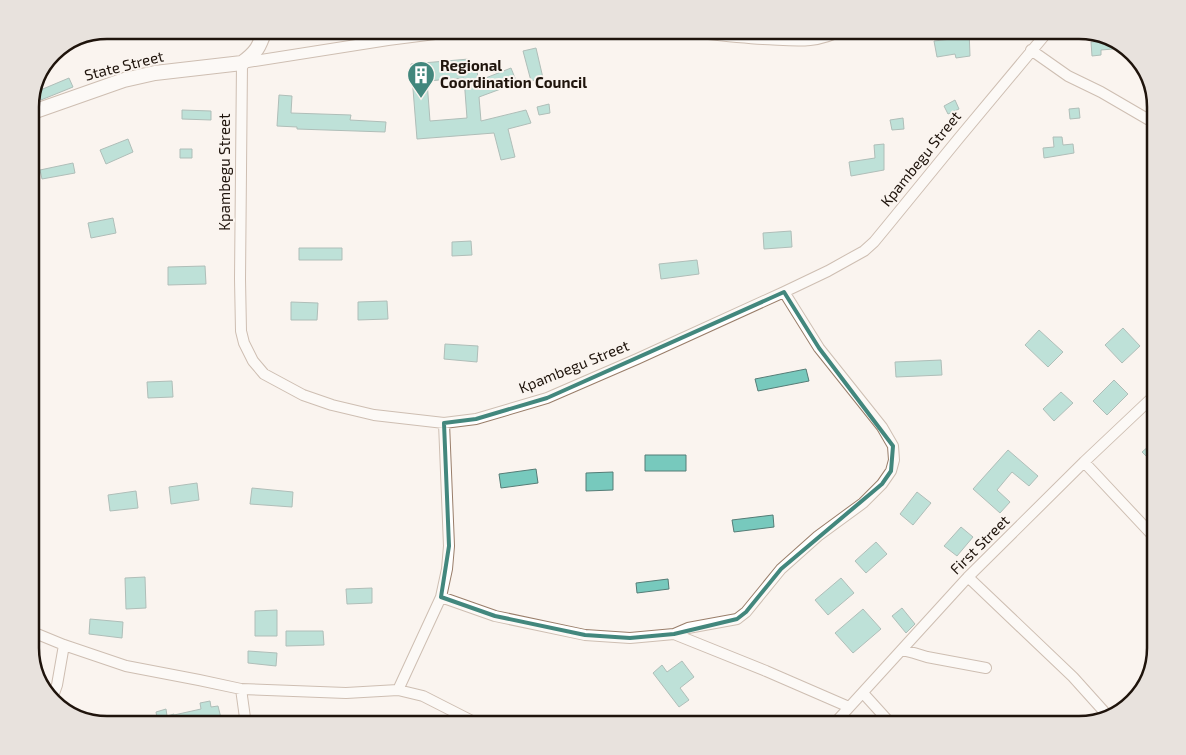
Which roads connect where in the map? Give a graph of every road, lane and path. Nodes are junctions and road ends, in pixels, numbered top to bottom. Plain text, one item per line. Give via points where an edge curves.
1 (262, 39) edge
2 (367, 39) edge
3 (786, 39) edge
4 (819, 39) edge
5 (1042, 39) edge
6 (1032, 50) junction
7 (242, 62) junction
8 (39, 110) edge
9 (1147, 119) edge
10 (784, 292) junction
11 (1147, 402) edge
12 (444, 423) junction
13 (1084, 462) junction
14 (1147, 529) edge
15 (968, 577) junction
16 (441, 597) junction
17 (674, 634) junction
18 (39, 635) edge
19 (64, 645) junction
20 (902, 650) junction
21 (986, 668) dead end
22 (241, 689) junction
23 (398, 690) junction
24 (54, 692) edge
25 (864, 693) junction
26 (850, 707) junction
27 (1104, 711) edge
28 (245, 716) edge
29 (462, 716) edge
30 (842, 716) edge
31 (884, 716) edge

1 - 7 street via 253,54
2 - 7 street, State Street
3 - 4 street
5 - 6 street, Kpambegu Street
6 - 9 street via 1068,76
6 - 10 street, Kpambegu Street via 874,242 851,259
7 - 8 street, State Street via 124,80
7 - 12 street, Kpambegu Street via 242,331 253,361 271,378 303,395 332,405 374,415
10 - 12 street, Kpambegu Street via 547,398 476,419
10 - 17 street via 819,348 882,427 893,446 891,471 863,502 781,569 741,616
11 - 13 street, First Street
12 - 16 street via 449,546
13 - 14 street
13 - 15 street, First Street
15 - 20 street, First Street
15 - 27 street via 1073,677
16 - 17 street via 495,616 585,635 630,638
16 - 23 street
17 - 26 street
18 - 19 street
19 - 22 street via 126,666
19 - 24 street
20 - 21 street
20 - 25 street, First Street
22 - 23 street via 346,693
22 - 28 street
23 - 29 street via 423,696
25 - 26 street, First Street
25 - 31 street
26 - 30 street, First Street

